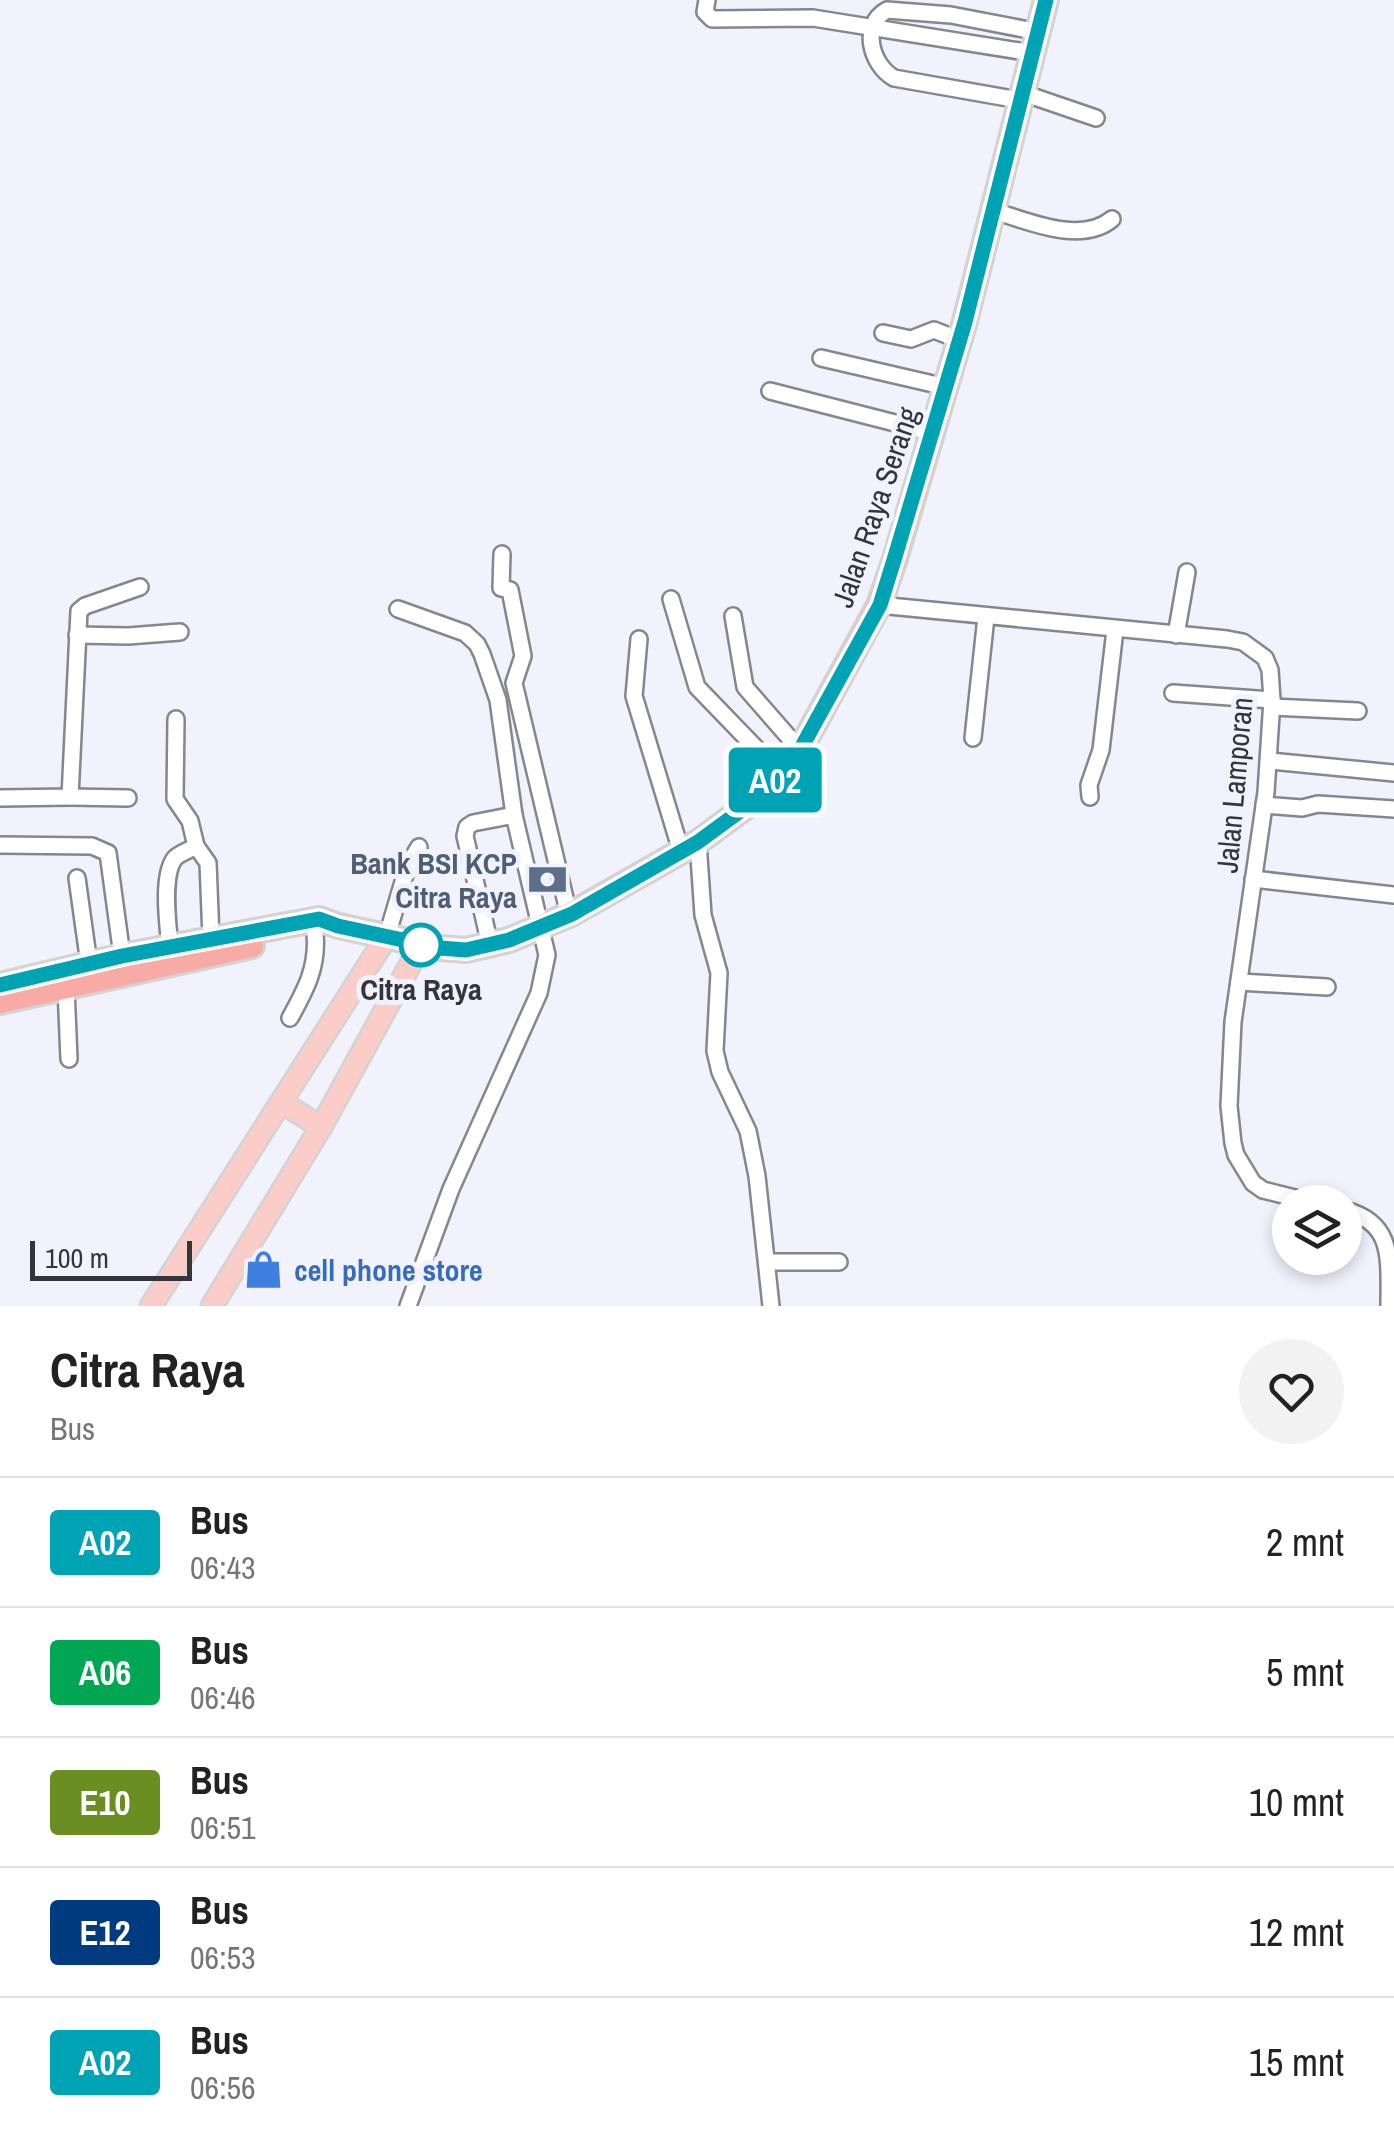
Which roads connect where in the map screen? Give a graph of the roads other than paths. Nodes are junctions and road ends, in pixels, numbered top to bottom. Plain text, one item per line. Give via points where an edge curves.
1 (707, 0) edge
2 (1046, 0) edge
3 (873, 30) junction
4 (1035, 43) junction
5 (1020, 96) junction
6 (1096, 118) dead end
7 (994, 211) junction
8 (1112, 220) dead end
9 (883, 333) dead end
10 (959, 340) junction
11 (821, 358) dead end
12 (946, 388) junction
13 (770, 391) dead end
14 (934, 433) junction
15 (502, 554) dead end
16 (1187, 572) dead end
17 (140, 587) dead end
18 (671, 599) dead end
19 (880, 605) junction
20 (398, 610) dead end
21 (732, 616) dead end
22 (986, 617) junction
23 (1115, 630) junction
24 (180, 632) dead end
25 (76, 635) junction
26 (1176, 635) junction
27 (640, 640) dead end
28 (1173, 693) dead end
29 (1272, 703) junction
30 (1358, 711) dead end
31 (176, 719) dead end
32 (973, 738) dead end
33 (800, 750) junction
34 (1270, 762) junction
35 (1394, 773) edge
36 (780, 774) junction
37 (70, 797) junction
38 (1090, 797) dead end
39 (0, 798) edge
40 (128, 798) dead end
41 (1264, 805) junction
42 (1394, 809) edge
43 (514, 815) junction
44 (0, 845) edge
45 (196, 846) junction
46 (690, 846) junction
47 (419, 847) dead end
48 (77, 878) dead end
49 (1253, 879) junction
50 (1394, 895) edge
51 (570, 916) junction
52 (338, 926) junction
53 (542, 928) junction
54 (315, 934) junction
55 (386, 936) junction
56 (212, 938) junction
57 (421, 945) junction
58 (490, 945) junction
59 (170, 946) junction
60 (122, 956) junction
61 (90, 964) junction
62 (1238, 982) junction
63 (0, 985) edge
64 (1327, 987) dead end
65 (66, 988) junction
66 (0, 1002) edge
67 (290, 1018) dead end
68 (69, 1059) dead end
69 (281, 1102) junction
70 (321, 1126) junction
71 (1272, 1192) edge
72 (1362, 1214) edge
73 (768, 1262) junction
74 (839, 1262) dead end
75 (151, 1306) edge
76 (212, 1306) edge
77 (408, 1306) edge
78 (771, 1306) edge
79 (1389, 1306) edge

1 - 3 street via 712,19 813,18
2 - 4 highway, Jalan Raya Serang
3 - 4 street
3 - 4 street via 887,10 951,15
3 - 5 street via 873,55 894,78
4 - 5 highway, Jalan Raya Serang
5 - 6 street
5 - 7 highway, Jalan Raya Serang
7 - 8 street via 1064,229 1097,228
7 - 10 highway, Jalan Raya Serang
9 - 10 street via 911,338 934,330
10 - 12 highway, Jalan Raya Serang
11 - 12 street
12 - 14 highway, Jalan Raya Serang
13 - 14 street
14 - 19 highway, Jalan Raya Serang
15 - 51 street via 501,588 510,590 523,656 514,682
16 - 26 street
17 - 25 street via 85,606
18 - 36 street via 697,687
19 - 22 street, Jalan Lamporan
19 - 33 highway, Jalan Raya Serang
20 - 43 street via 477,644 498,700
21 - 33 street via 745,687
22 - 23 street, Jalan Lamporan
22 - 32 street
23 - 26 street, Jalan Lamporan
23 - 38 street
24 - 25 street
25 - 37 street
26 - 29 street, Jalan Lamporan via 1252,646 1270,670
27 - 46 street via 634,696
28 - 29 street
29 - 30 street
29 - 34 street, Jalan Lamporan
31 - 45 street via 175,799
33 - 36 highway, Jalan Raya Serang
34 - 35 street
34 - 41 street, Jalan Lamporan
36 - 46 highway, Jalan Raya Serang
37 - 39 street
37 - 40 street
41 - 42 street
41 - 49 street, Jalan Lamporan
43 - 53 street
43 - 58 street via 473,823 465,836
44 - 60 street via 92,846 108,853
45 - 56 street via 208,863
45 - 59 street via 177,856 171,868
46 - 51 highway, Jalan Raya Serang
46 - 73 street via 719,973 715,1052 748,1130
47 - 55 street
48 - 61 street
49 - 50 street
49 - 62 street, Jalan Lamporan
51 - 53 highway, Jalan Raya Serang
52 - 54 highway
52 - 55 highway, Jalan Raya Serang
52 - 56 highway, Jalan Raya Serang via 319,919
53 - 58 highway, Jalan Raya Serang
53 - 77 street via 544,978
54 - 65 highway
54 - 67 street via 316,961
55 - 57 highway, Jalan Raya Serang
55 - 69 main road
56 - 59 highway, Jalan Raya Serang
57 - 58 highway, Jalan Raya Serang
57 - 70 main road
59 - 60 highway, Jalan Raya Serang
60 - 61 highway, Jalan Raya Serang
61 - 63 highway, Jalan Raya Serang
62 - 64 street
62 - 71 street, Jalan Lamporan via 1229,1106 1236,1156 1253,1183
65 - 66 highway
65 - 68 street
69 - 70 main road
69 - 75 main road
70 - 76 main road
72 - 79 street via 1382,1226 1389,1248
73 - 74 street
73 - 78 street

